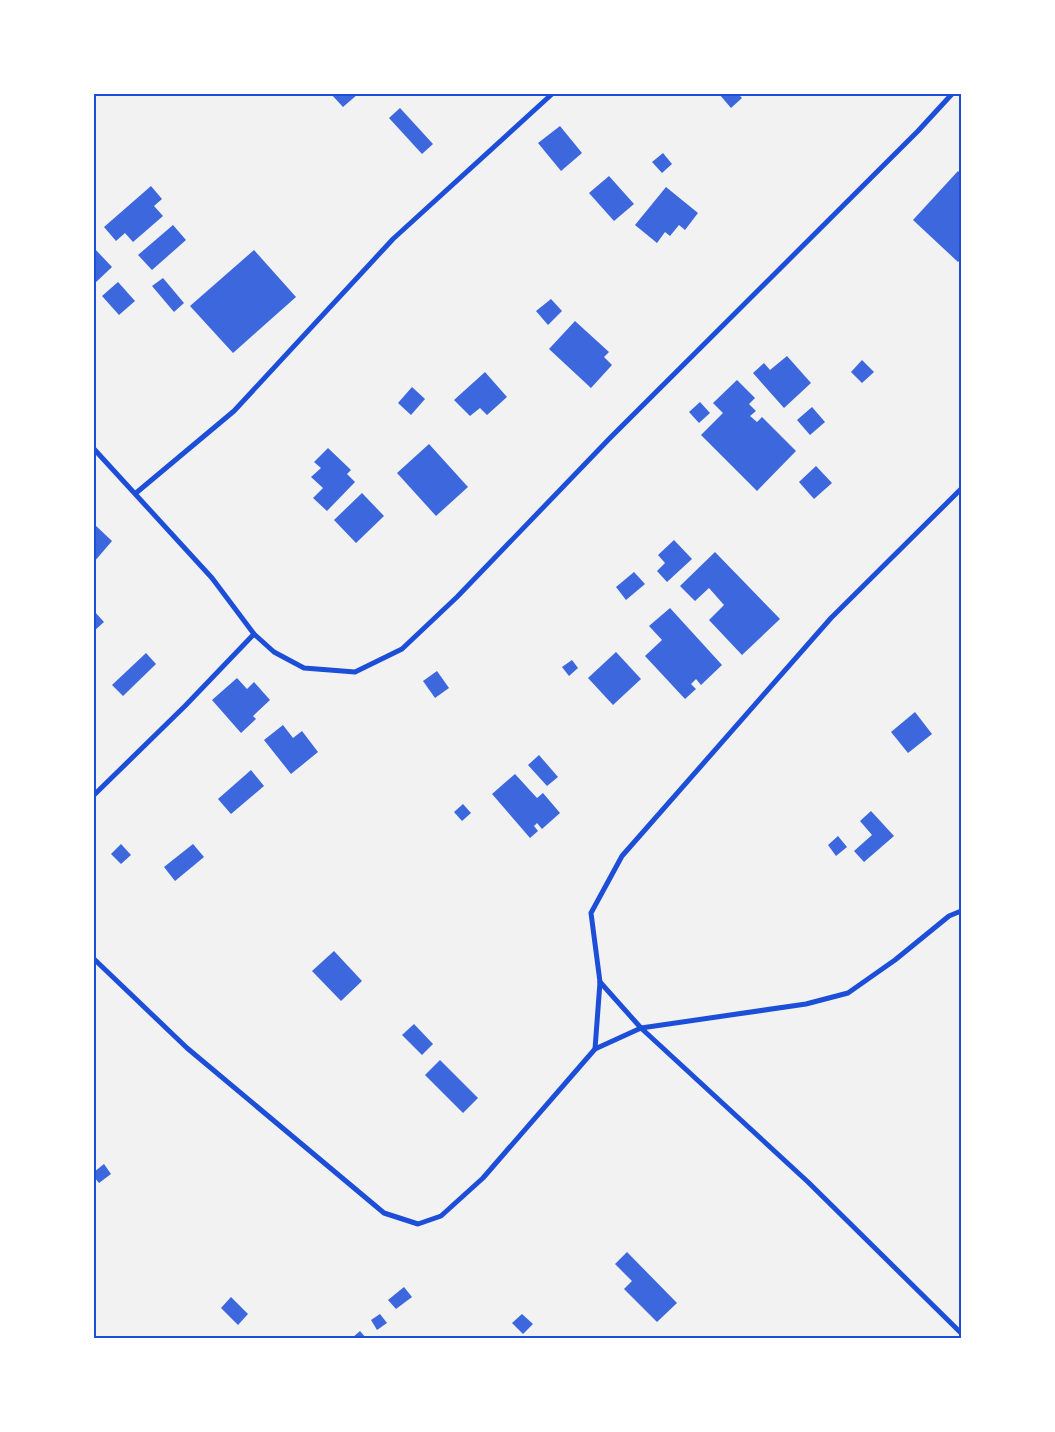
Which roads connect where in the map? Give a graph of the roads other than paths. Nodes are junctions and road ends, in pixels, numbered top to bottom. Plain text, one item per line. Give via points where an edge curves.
1 (552, 94) edge
2 (952, 94) edge
3 (94, 449) edge
4 (961, 489) edge
5 (136, 493) junction
6 (254, 634) junction
7 (94, 795) edge
8 (961, 911) edge
9 (94, 959) edge
10 (600, 982) junction
11 (641, 1028) junction
12 (595, 1049) junction
13 (961, 1332) edge

1 - 5 street via 393,239 234,411
2 - 6 street via 402,649 355,672 336,672 304,668 274,652
3 - 5 street
4 - 10 street via 831,618 622,856 591,912
5 - 6 street via 212,578
6 - 7 street via 186,706
8 - 11 street via 949,916 848,994 806,1004
9 - 12 street via 187,1048 384,1213 418,1224 441,1216 483,1178
10 - 11 street
10 - 12 street
11 - 12 street
11 - 13 street via 808,1182

